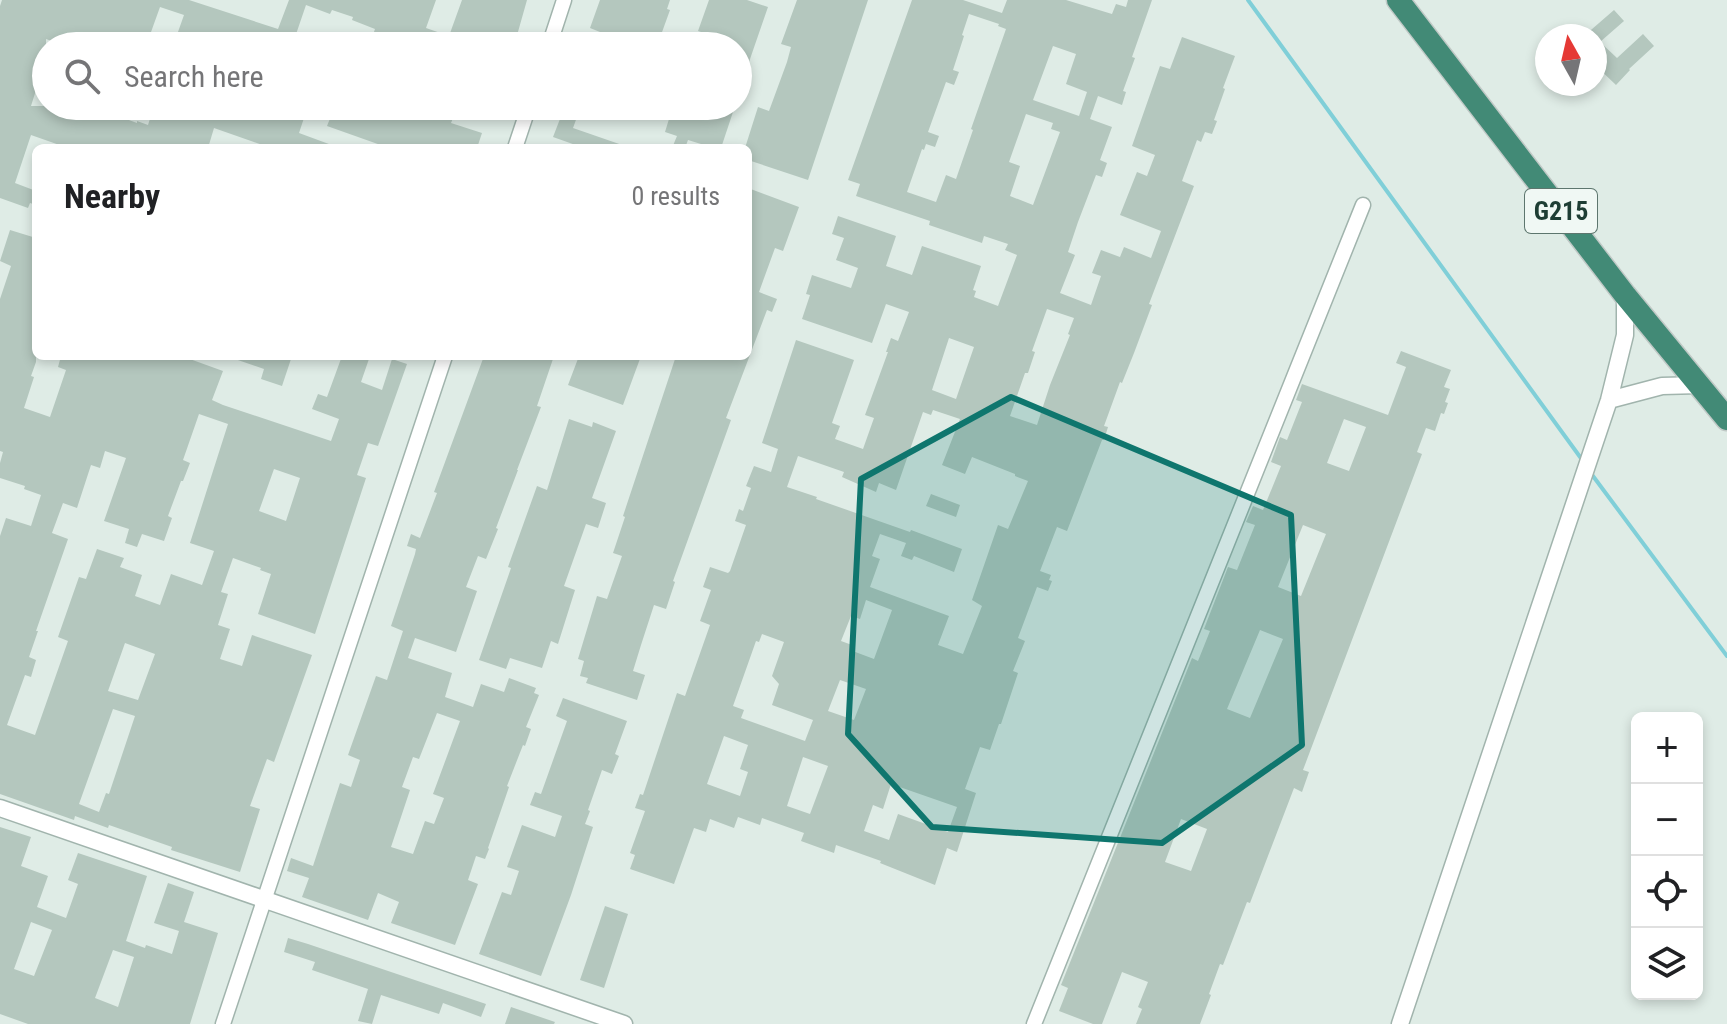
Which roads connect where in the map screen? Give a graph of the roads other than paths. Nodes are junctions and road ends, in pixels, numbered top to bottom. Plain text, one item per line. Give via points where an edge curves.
1 (564, 0) edge
2 (1398, 0) edge
3 (554, 32) edge
4 (524, 120) edge
5 (516, 144) edge
6 (1363, 205) dead end
7 (1625, 295) junction
8 (444, 360) edge
9 (1700, 385) junction
10 (1609, 400) junction
11 (1727, 419) edge
12 (0, 808) edge
13 (266, 900) junction
14 (223, 1024) edge
15 (624, 1024) edge
16 (1034, 1024) edge
17 (1400, 1024) edge

1 - 3 street
2 - 7 highway, G215
4 - 5 street
6 - 16 street
7 - 9 highway, G215
7 - 10 street via 1625,335
8 - 13 street
9 - 10 street via 1662,386
9 - 11 highway, G215
10 - 17 street
12 - 13 street
13 - 14 street
13 - 15 street

